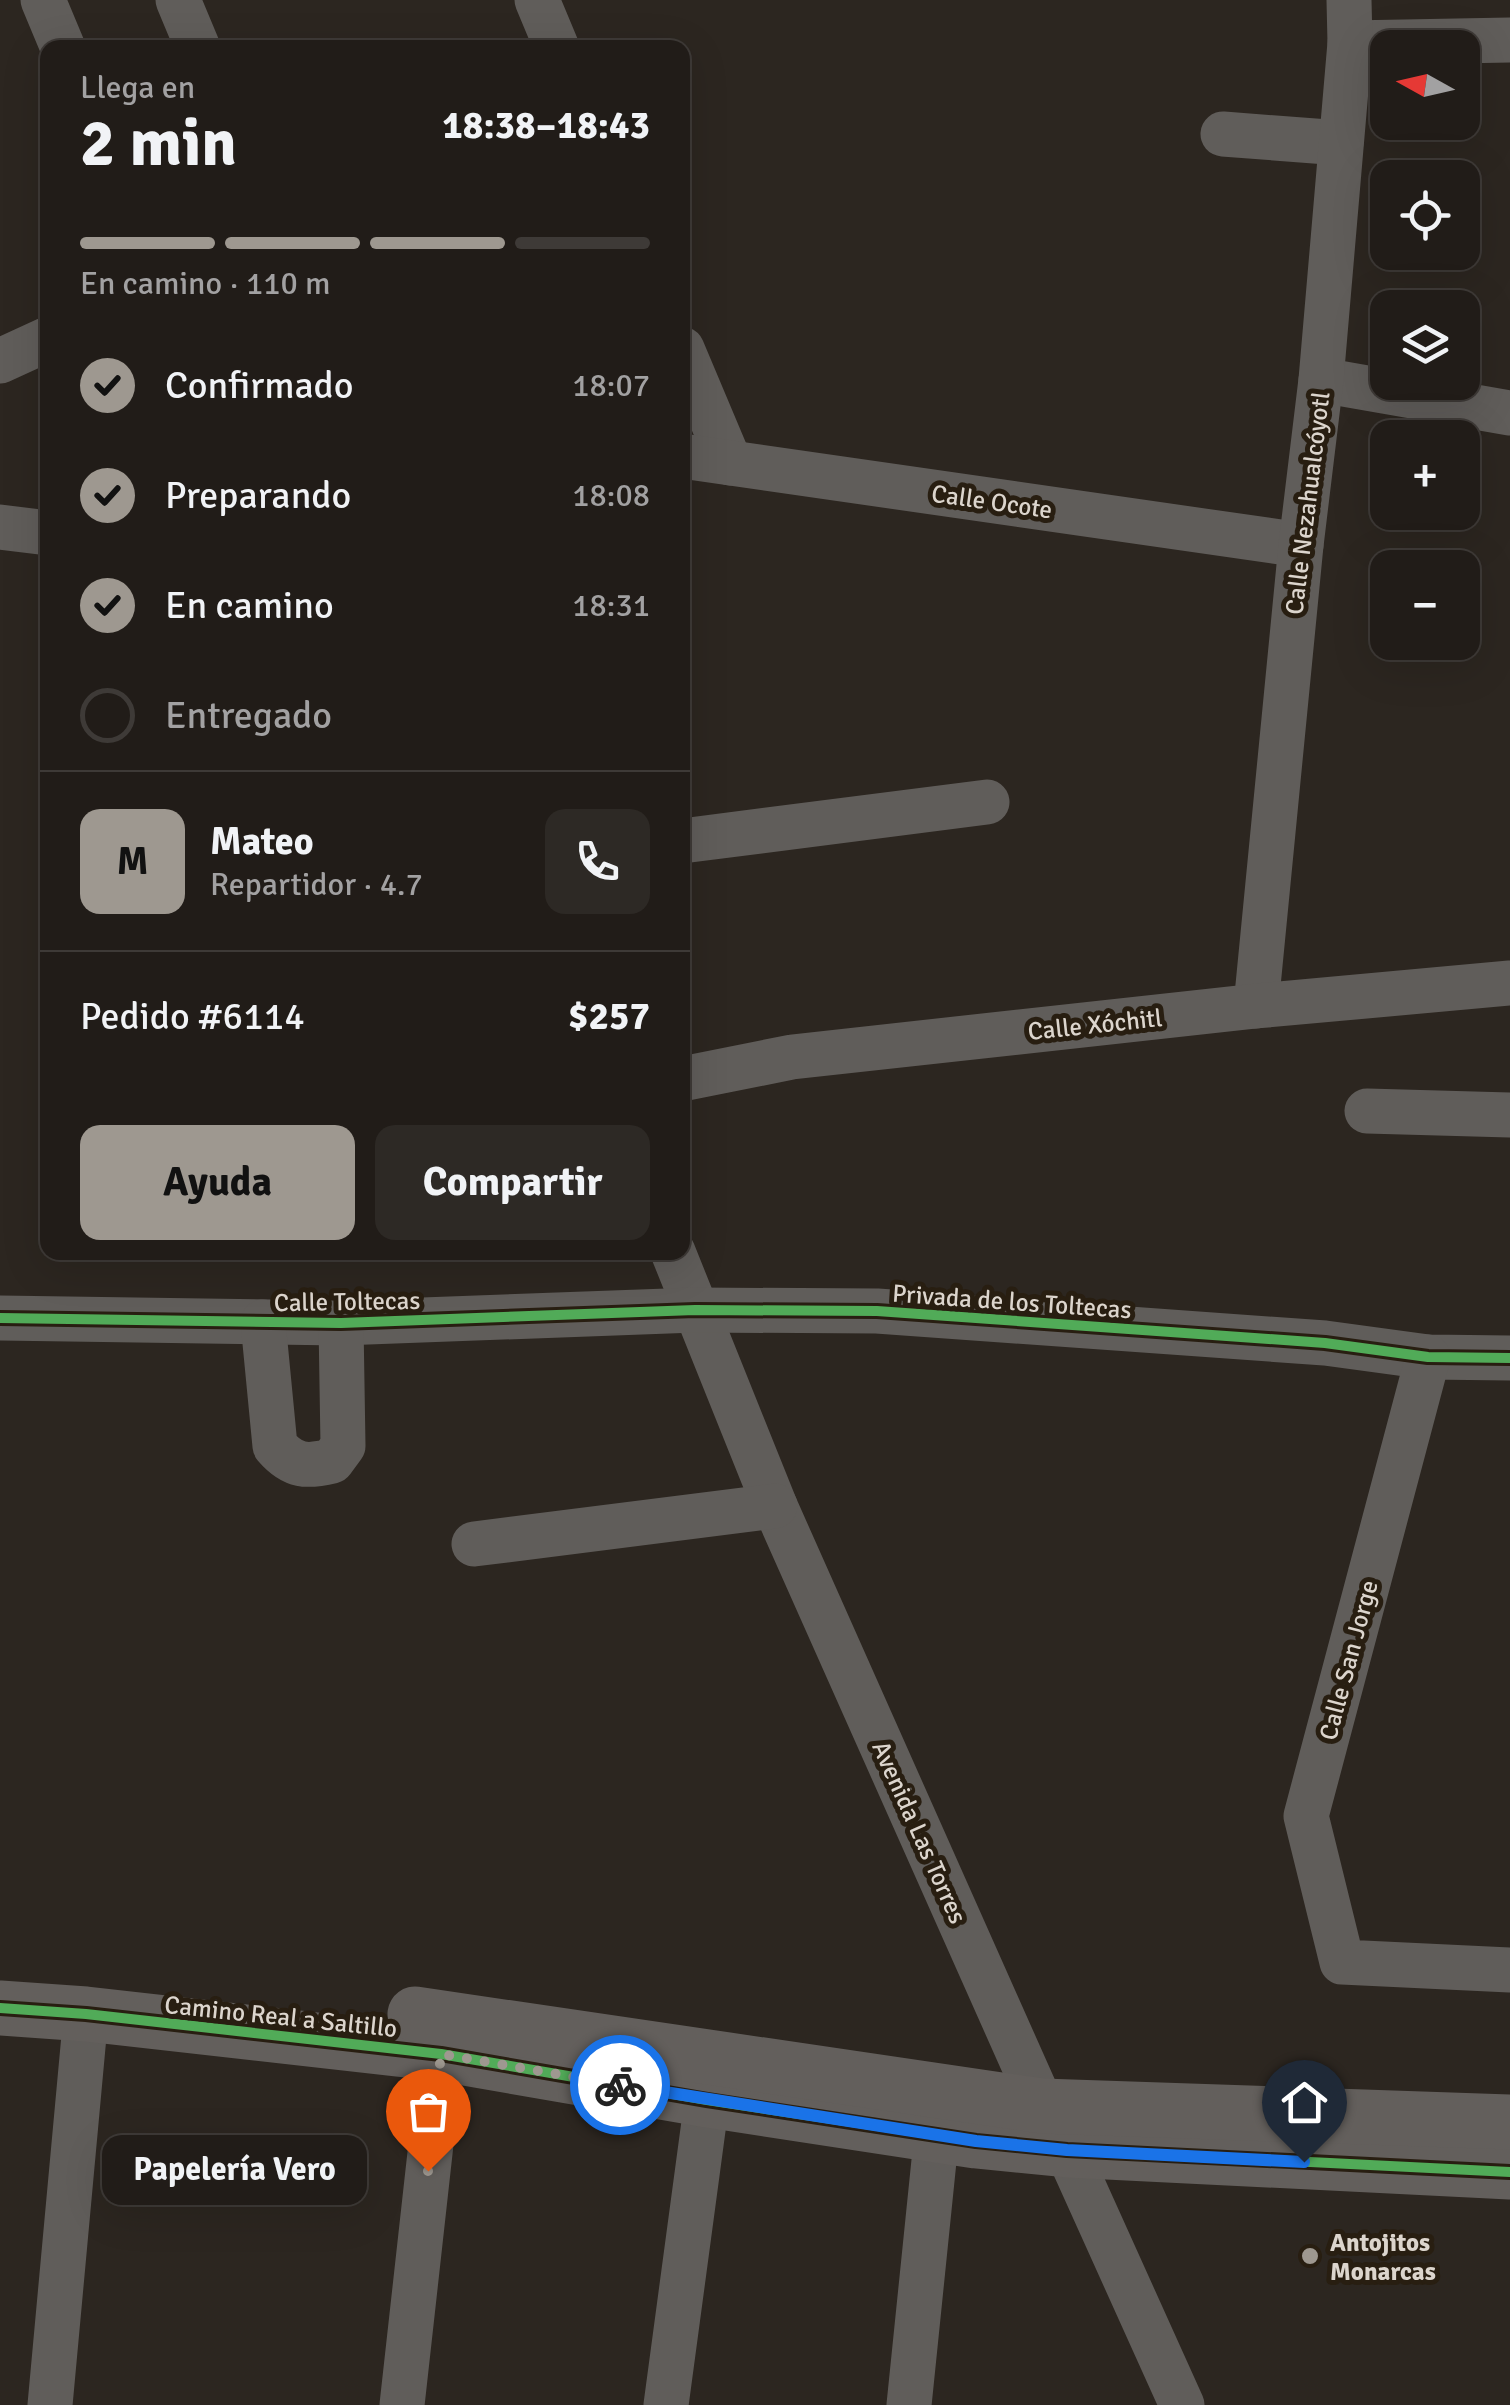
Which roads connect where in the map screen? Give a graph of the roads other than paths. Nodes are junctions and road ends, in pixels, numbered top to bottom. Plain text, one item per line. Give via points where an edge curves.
1 (43, 0) edge
2 (178, 0) edge
3 (537, 0) edge
4 (1349, 22) edge
5 (59, 40) edge
6 (195, 40) edge
7 (554, 40) edge
8 (1510, 40) edge
9 (1224, 134) dead end
10 (1341, 143) junction
11 (40, 343) edge
12 (0, 361) edge
13 (690, 368) edge
14 (1321, 380) junction
15 (1510, 413) edge
16 (690, 457) edge
17 (730, 463) junction
18 (0, 527) edge
19 (40, 532) edge
20 (1301, 545) junction
21 (987, 802) dead end
22 (690, 840) edge
23 (1510, 982) edge
24 (1256, 1006) junction
25 (690, 1077) edge
26 (1366, 1111) dead end
27 (1510, 1115) edge
28 (676, 1260) edge
29 (695, 1310) junction
30 (0, 1318) edge
31 (262, 1322) junction
32 (342, 1323) junction
33 (1428, 1358) junction
34 (1510, 1358) edge
35 (775, 1506) junction
36 (474, 1544) dead end
37 (1510, 1970) edge
38 (0, 1982) edge
39 (0, 2008) edge
40 (86, 2014) junction
41 (441, 2054) junction
42 (707, 2100) junction
43 (939, 2112) junction
44 (1510, 2122) edge
45 (1054, 2128) junction
46 (1510, 2172) edge
47 (50, 2405) edge
48 (402, 2405) edge
49 (666, 2405) edge
50 (909, 2405) edge
51 (1182, 2405) edge

1 - 5 street
2 - 6 street
3 - 7 street
4 - 8 street
4 - 10 street, Calle Nezahualcóyotl
9 - 10 street
10 - 14 street, Calle Nezahualcóyotl
11 - 12 street
13 - 17 street
14 - 15 street
14 - 20 street, Calle Nezahualcóyotl
16 - 17 street, Calle Ocote
17 - 20 street, Calle Ocote
18 - 19 street
20 - 24 street, Calle Nezahualcóyotl
21 - 22 street
23 - 24 street, Calle Xóchitl
24 - 25 street, Calle Xóchitl via 792,1058
26 - 27 street
28 - 29 street, Avenida Las Torres
29 - 32 street, Calle Toltecas
29 - 33 street, Privada de los Toltecas via 877,1311 1325,1343
29 - 35 street, Avenida Las Torres
30 - 31 street, Calle Toltecas
31 - 32 street, Calle Toltecas
31 - 32 street via 275,1446 286,1459 310,1466 332,1461 344,1446
33 - 34 street, Privada de los Toltecas
33 - 37 street, Calle San Jorge via 1306,1816 1342,1962
35 - 36 street
35 - 45 street, Avenida Las Torres
38 - 43 street, Camino Real a Saltillo via 90,1984 442,2017
39 - 40 street, Camino Real a Saltillo
40 - 41 street, Camino Real a Saltillo
40 - 47 street
41 - 42 street, Camino Real a Saltillo
41 - 48 street
42 - 43 street, Camino Real a Saltillo
42 - 49 street
43 - 45 street, Camino Real a Saltillo
43 - 50 street
44 - 45 street, Camino Real a Saltillo
45 - 46 street, Camino Real a Saltillo
45 - 51 street, Avenida Las Torres

